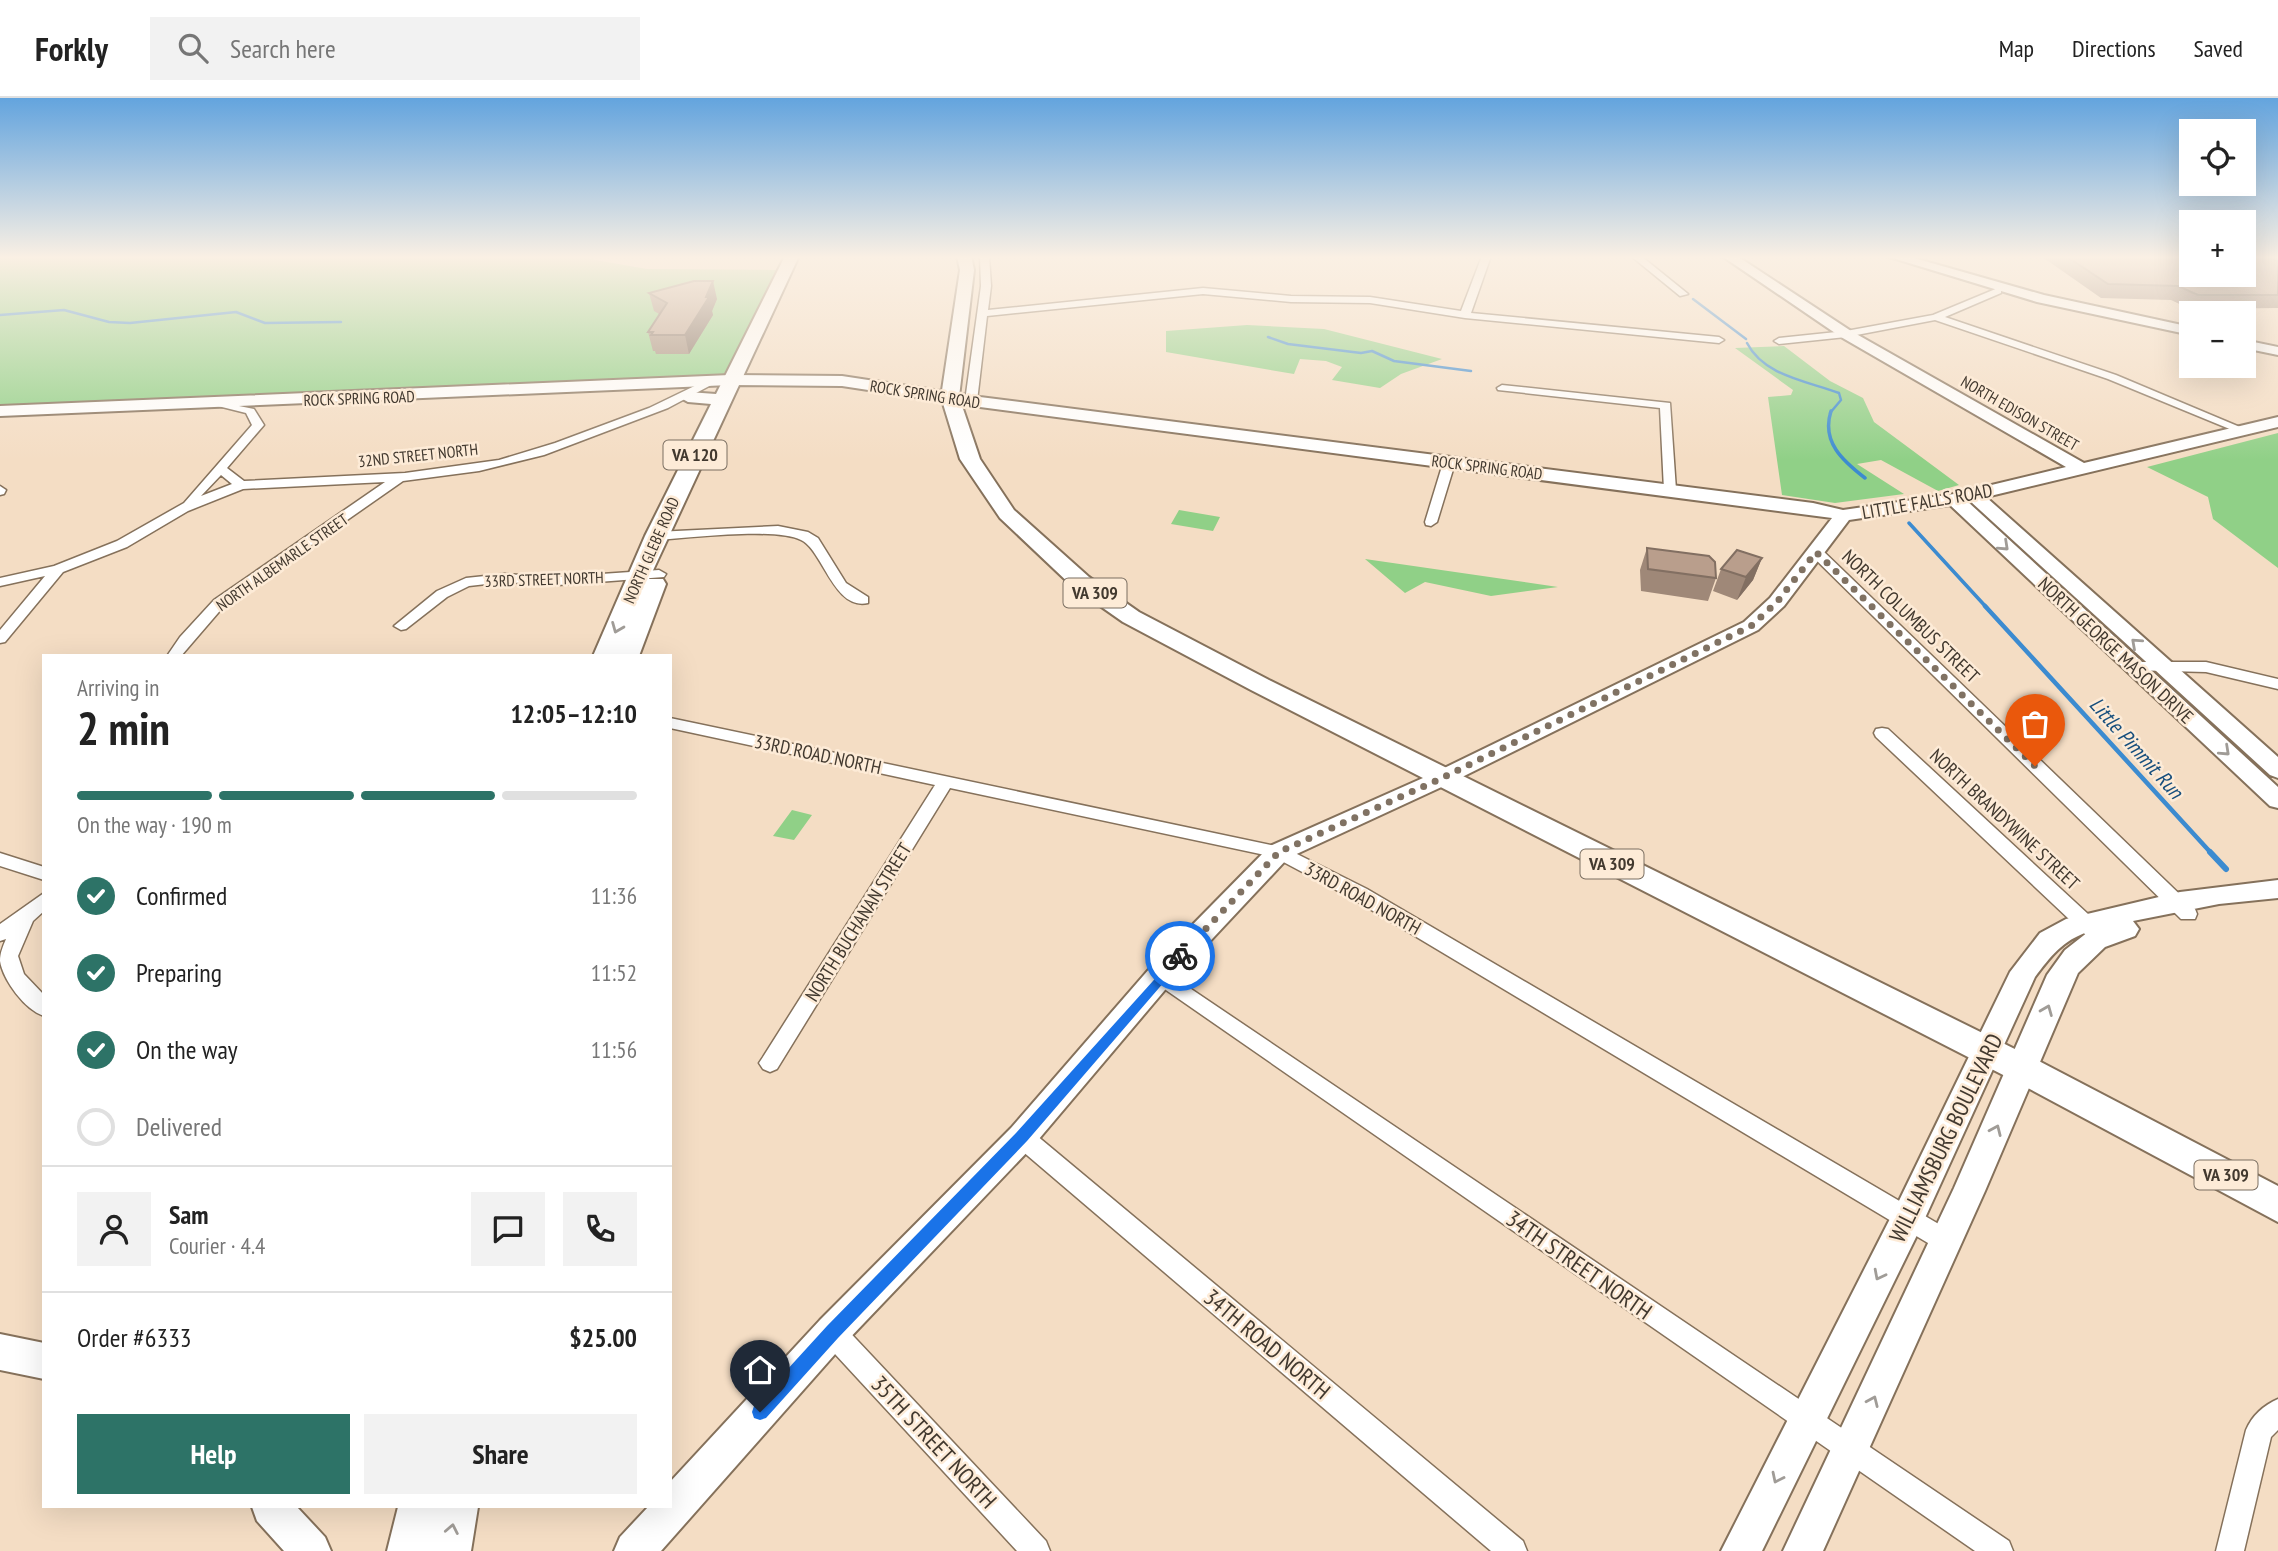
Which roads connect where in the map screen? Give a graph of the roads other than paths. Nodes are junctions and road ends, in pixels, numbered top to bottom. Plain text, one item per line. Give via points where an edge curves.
1 (762, 324) edge
2 (768, 324) edge
3 (964, 324) edge
4 (979, 324) edge
5 (1554, 324) edge
6 (1831, 324) edge
7 (1900, 324) edge
8 (1956, 324) edge
9 (2149, 324) edge
10 (2151, 324) edge
11 (2179, 330) edge
12 (2179, 330) edge
13 (1846, 334) junction
14 (1719, 340) dead end
15 (1779, 341) dead end
16 (2256, 344) edge
17 (2278, 349) edge
18 (738, 380) junction
19 (709, 382) junction
20 (1502, 388) dead end
21 (688, 397) junction
22 (960, 399) junction
23 (721, 400) junction
24 (255, 407) junction
25 (0, 411) edge
26 (2278, 422) edge
27 (2241, 430) junction
28 (1449, 463) junction
29 (2080, 468) junction
30 (220, 469) junction
31 (399, 478) junction
32 (241, 485) junction
33 (1670, 490) junction
34 (1964, 497) junction
35 (183, 508) junction
36 (1843, 515) junction
37 (1431, 522) dead end
38 (666, 536) junction
39 (1816, 552) junction
40 (58, 569) junction
41 (649, 574) junction
42 (0, 582) edge
43 (863, 600) dead end
44 (401, 626) dead end
45 (0, 639) edge
46 (175, 654) edge
47 (606, 654) edge
48 (628, 654) edge
49 (2134, 667) junction
50 (2163, 667) junction
51 (2278, 684) edge
52 (672, 723) edge
53 (1882, 733) dead end
54 (2278, 770) edge
55 (1440, 779) junction
56 (946, 782) junction
57 (2278, 800) edge
58 (1279, 852) junction
59 (0, 859) edge
60 (42, 873) edge
61 (2278, 889) edge
62 (42, 902) edge
63 (2278, 903) edge
64 (2181, 908) junction
65 (25, 916) junction
66 (2092, 929) junction
67 (0, 934) edge
68 (1160, 976) junction
69 (42, 1006) edge
70 (1988, 1052) junction
71 (770, 1063) dead end
72 (2023, 1069) junction
73 (1021, 1137) junction
74 (2278, 1205) edge
75 (1908, 1218) junction
76 (1946, 1241) junction
77 (832, 1332) junction
78 (0, 1352) edge
79 (42, 1361) edge
80 (2278, 1412) edge
81 (1806, 1421) junction
82 (1850, 1451) junction
83 (272, 1508) edge
84 (455, 1508) edge
85 (417, 1538) edge
86 (311, 1551) edge
87 (634, 1551) edge
88 (1036, 1551) edge
89 (1513, 1551) edge
90 (1741, 1551) edge
91 (1802, 1551) edge
92 (1999, 1551) edge
93 (2230, 1551) edge

1 - 18 main road, NORTH GLEBE ROAD / VA 120
2 - 18 main road, NORTH GLEBE ROAD / VA 120
3 - 22 main road, VA 309
4 - 22 street
5 - 14 street
6 - 13 street, NORTH EDISON STREET
7 - 13 street
8 - 27 street via 2112,377
9 - 12 street
10 - 11 street
13 - 15 street
13 - 29 street, NORTH EDISON STREET
16 - 17 street
18 - 19 street, ROCK SPRING ROAD
18 - 22 street, ROCK SPRING ROAD via 842,381
18 - 23 main road, NORTH GLEBE ROAD / VA 120
18 - 38 main road, NORTH GLEBE ROAD / VA 120
19 - 21 street, 32ND STREET NORTH
19 - 24 street, ROCK SPRING ROAD
20 - 33 street via 1666,405
21 - 23 main road
21 - 31 street, 32ND STREET NORTH via 520,458
22 - 28 street, ROCK SPRING ROAD
22 - 55 main road, VA 309 via 971,459 989,491 1033,541 1081,582 1131,617
23 - 38 main road, NORTH GLEBE ROAD / VA 120
24 - 25 street, ROCK SPRING ROAD via 218,404
24 - 30 street via 258,425
26 - 27 street, LITTLE FALLS ROAD
27 - 29 street, LITTLE FALLS ROAD
28 - 33 street, ROCK SPRING ROAD
28 - 37 street
29 - 34 street, LITTLE FALLS ROAD
30 - 32 street
30 - 35 street
31 - 32 street, 32ND STREET NORTH
31 - 46 street, NORTH ALBEMARLE STREET via 219,603
32 - 35 street, 32ND STREET NORTH
33 - 36 street, ROCK SPRING ROAD
34 - 36 street, LITTLE FALLS ROAD
34 -> 49 street, NORTH GEORGE MASON DRIVE
50 -> 34 street, NORTH GEORGE MASON DRIVE
35 - 40 street via 121,544
36 - 39 street, LITTLE FALLS ROAD
38 - 41 main road, NORTH GLEBE ROAD / VA 120
38 - 43 street via 778,530 803,535 814,541 841,586
39 - 55 street, LITTLE FALLS ROAD via 1777,602 1751,626
39 - 64 street, NORTH COLUMBUS STREET
40 - 42 street
40 - 45 street
41 - 44 street, 33RD STREET NORTH via 466,582 442,594
41 -> 47 main road, NORTH GLEBE ROAD / VA 120
41 - 48 main road, NORTH GLEBE ROAD / VA 120
49 - 50 street
49 -> 57 street, NORTH GEORGE MASON DRIVE
50 - 51 street via 2206,667
50 - 54 street, NORTH GEORGE MASON DRIVE
52 - 56 street, 33RD ROAD NORTH
53 - 66 street, NORTH BRANDYWINE STREET
55 - 58 street, LITTLE FALLS ROAD
55 - 70 main road, VA 309
56 - 58 street, 33RD ROAD NORTH
56 - 71 street, NORTH BUCHANAN STREET
58 - 68 street, LITTLE FALLS ROAD
58 - 75 street, 33RD ROAD NORTH via 1360,894
59 - 60 street
61 - 64 street, WILLIAMSBURG BOULEVARD via 2242,890
62 - 65 street
63 - 64 street, WILLIAMSBURG BOULEVARD
64 - 66 street, WILLIAMSBURG BOULEVARD
65 - 67 street
65 - 69 street via 8,956 16,978
66 - 70 street, WILLIAMSBURG BOULEVARD via 2061,932 2040,948 2024,972
72 -> 66 street, WILLIAMSBURG BOULEVARD via 2061,975
68 - 73 street, LITTLE FALLS ROAD
68 - 81 street, 34TH STREET NORTH
70 - 72 main road, VA 309
70 - 75 street, WILLIAMSBURG BOULEVARD
72 - 74 main road, VA 309
76 -> 72 street, WILLIAMSBURG BOULEVARD
73 - 77 street, LITTLE FALLS ROAD
73 - 89 street, 34TH ROAD NORTH
75 - 76 street, 33RD ROAD NORTH
75 -> 81 street, WILLIAMSBURG BOULEVARD
82 -> 76 street, WILLIAMSBURG BOULEVARD
77 - 87 street, LITTLE FALLS ROAD
77 - 88 street, 35TH STREET NORTH
78 - 79 street
80 - 93 street via 2259,1430
81 - 82 street, 34TH STREET NORTH
81 -> 90 street, WILLIAMSBURG BOULEVARD
82 - 91 street, WILLIAMSBURG BOULEVARD
82 - 92 street, 34TH STREET NORTH
83 - 86 street
85 -> 84 main road

